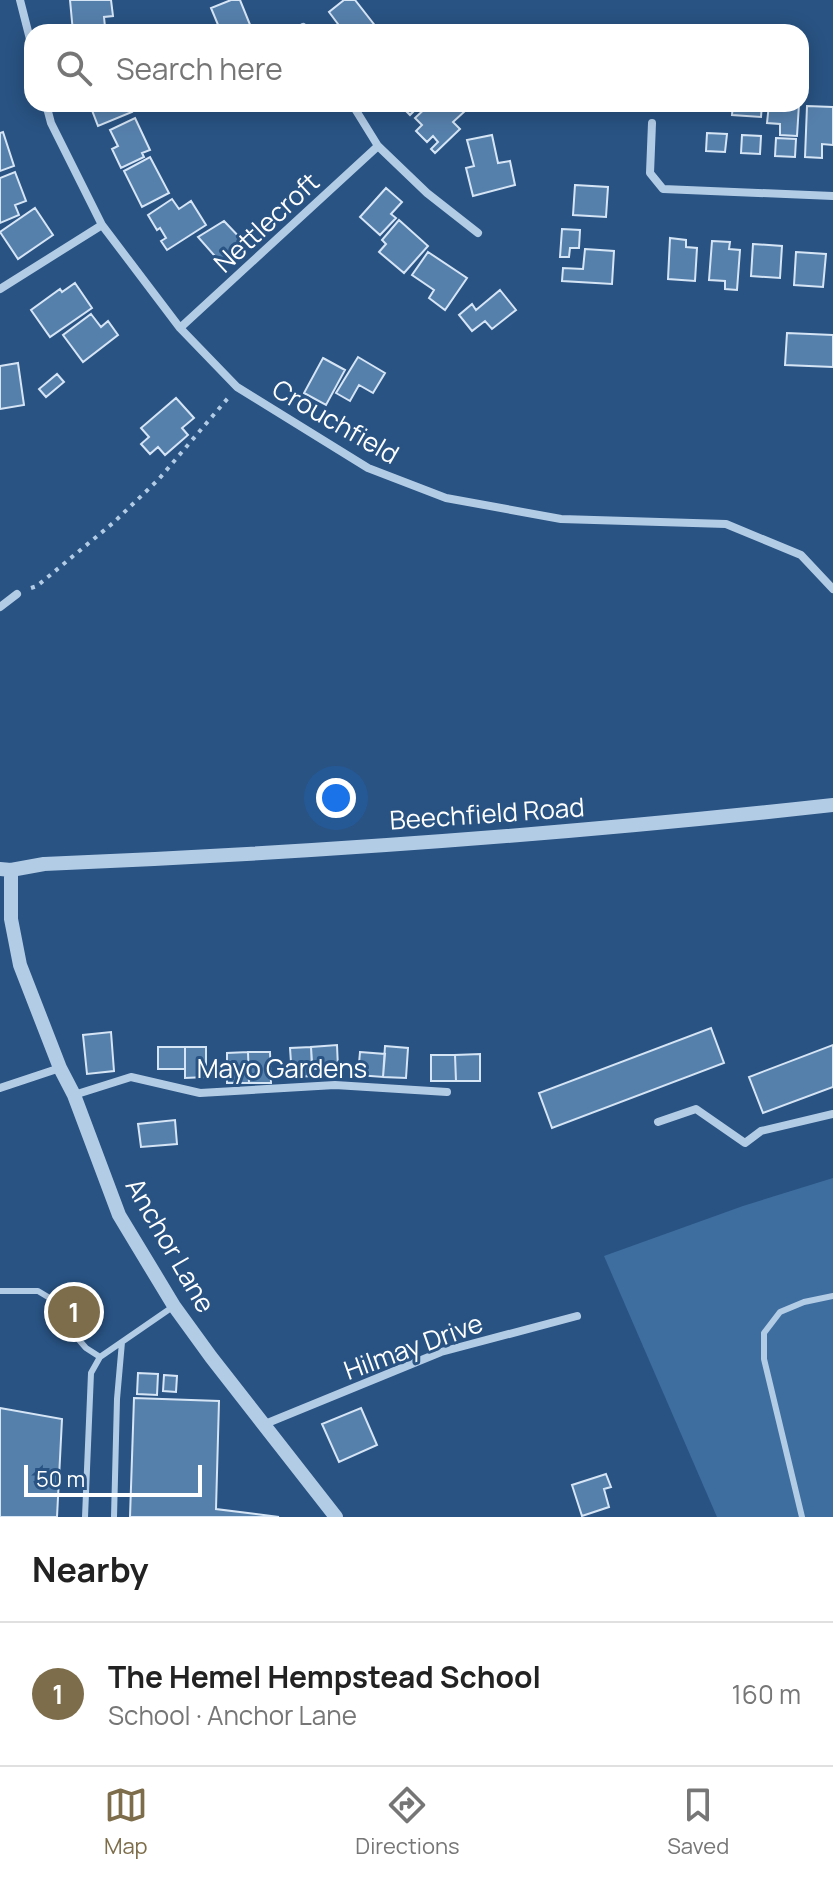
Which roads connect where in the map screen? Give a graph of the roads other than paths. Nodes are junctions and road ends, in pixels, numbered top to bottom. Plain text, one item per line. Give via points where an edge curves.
1 (20, 0) edge
2 (26, 24) edge
3 (48, 112) edge
4 (357, 112) edge
5 (652, 123) dead end
6 (378, 146) junction
7 (833, 196) edge
8 (102, 225) junction
9 (478, 233) dead end
10 (0, 289) edge
11 (180, 328) junction
12 (833, 589) edge
13 (17, 594) road end
14 (0, 607) edge
15 (833, 805) edge
16 (6, 869) edge
17 (60, 1068) junction
18 (0, 1088) edge
19 (447, 1092) dead end
20 (74, 1095) junction
21 (833, 1114) edge
22 (658, 1122) dead end
23 (0, 1291) edge
24 (833, 1296) edge
25 (174, 1306) junction
26 (577, 1316) dead end
27 (122, 1342) junction
28 (100, 1357) junction
29 (265, 1424) junction
30 (85, 1517) edge
31 (114, 1517) edge
32 (336, 1517) edge
33 (802, 1517) edge

1 - 2 street
3 - 8 street, Crouchfield
4 - 6 street
5 - 7 street via 650,173 663,189
6 - 9 street
6 - 11 street, Nettlecroft
8 - 10 street
8 - 11 street, Crouchfield
11 - 12 street, Crouchfield via 237,387 368,468 446,498 561,519 726,524 801,555
13 - 14 street
15 - 16 street, Beechfield Road via 673,823
16 - 17 street, Anchor Lane via 20,965
17 - 18 street
17 - 20 street, Anchor Lane
19 - 20 street, Mayo Gardens via 335,1085 200,1093 131,1077
20 - 25 street, Anchor Lane via 119,1215
21 - 22 street via 761,1131 745,1143 696,1109
23 - 28 lane via 38,1291 53,1300 72,1332
24 - 33 lane via 780,1312 764,1333 764,1359
25 - 27 lane
25 - 29 street, Anchor Lane
26 - 29 street, Hilmay Drive via 441,1352
27 - 28 lane
27 - 31 lane
28 - 30 lane via 91,1373
29 - 32 street, Anchor Lane

